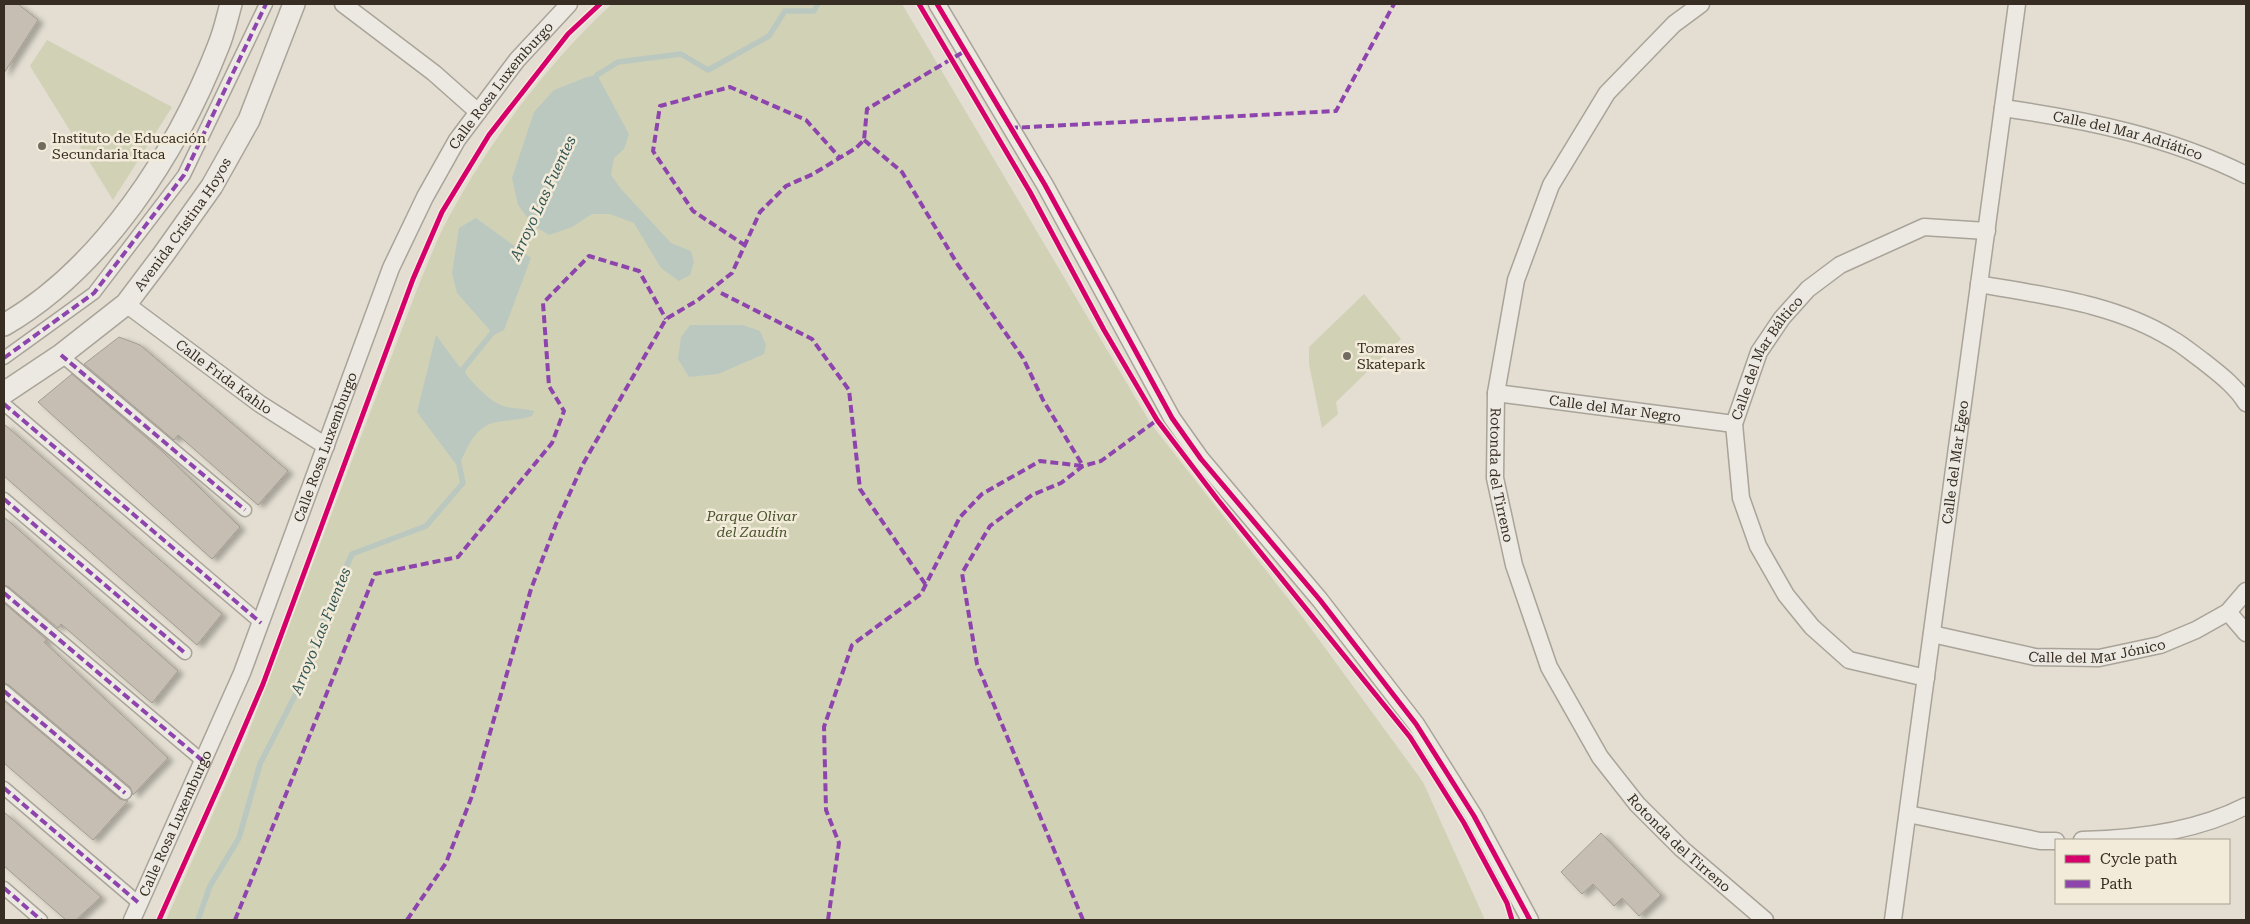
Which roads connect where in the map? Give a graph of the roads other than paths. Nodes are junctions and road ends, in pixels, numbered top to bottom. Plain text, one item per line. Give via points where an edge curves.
1 (231, 4) edge
2 (266, 4) edge
3 (294, 4) edge
4 (343, 4) edge
5 (569, 4) edge
6 (937, 4) edge
7 (1701, 4) edge
8 (2017, 4) edge
9 (2003, 108) junction
10 (478, 112) junction
11 (2246, 175) edge
12 (1986, 231) junction
13 (1979, 284) junction
14 (126, 304) junction
15 (4, 325) edge
16 (61, 355) junction
17 (4, 358) edge
18 (4, 393) edge
19 (1496, 393) junction
20 (2244, 395) edge
21 (4, 404) edge
22 (1734, 424) junction
23 (326, 446) junction
24 (4, 499) edge
25 (245, 510) dead end
26 (2246, 591) edge
27 (4, 593) edge
28 (2228, 612) junction
29 (261, 623) junction
30 (2246, 633) edge
31 (1932, 634) junction
32 (185, 653) dead end
33 (1926, 678) junction
34 (4, 690) edge
35 (204, 762) junction
36 (4, 788) edge
37 (125, 793) dead end
38 (2246, 806) edge
39 (1908, 814) junction
40 (2096, 839) edge
41 (2055, 841) edge
42 (4, 888) edge
43 (140, 904) junction
44 (40, 920) edge
45 (132, 920) edge
46 (1530, 920) edge
47 (1765, 920) edge
48 (1893, 920) edge

1 - 15 street via 219,46 194,102 158,168 83,264 27,311
2 - 17 street via 184,175 94,293
3 - 14 street, Avenida Cristina Hoyos via 249,120 217,178
4 - 10 street via 434,73
5 - 10 street, Calle Rosa Luxemburgo via 517,60
6 - 46 street via 1045,186 1172,418 1201,459 1320,600 1416,724 1474,816
7 - 19 street, Rotonda del Tirreno via 1674,24 1607,93 1551,185 1516,280
8 - 9 street, Calle del Mar Egeo
9 - 11 street, Calle del Mar Adriático via 2065,117 2172,143
9 - 12 street, Calle del Mar Egeo
10 - 23 street, Calle Rosa Luxemburgo via 457,140 425,197 392,268
12 - 13 street, Calle del Mar Egeo
12 - 22 street, Calle del Mar Báltico via 1924,227 1840,265 1808,289 1782,318 1759,352
13 - 20 street via 2090,304 2136,321 2172,339
13 - 31 street, Calle del Mar Egeo
14 - 16 street, Avenida Cristina Hoyos
14 - 23 street, Calle Frida Kahlo via 260,404
16 - 18 street, Avenida Cristina Hoyos
16 - 25 street
19 - 22 street, Calle del Mar Negro
19 - 47 street, Rotonda del Tirreno via 1495,478 1514,565 1549,666 1600,756 1637,804 1682,849
21 - 29 street
22 - 33 street, Calle del Mar Báltico via 1741,498 1758,546 1786,595 1812,627 1848,660
23 - 29 street, Calle Rosa Luxemburgo
24 - 32 street
26 - 28 street, Calle del Mar Jónico
27 - 35 street
28 - 30 street
28 - 31 street, Calle del Mar Jónico via 2160,645 2099,658 2035,657
29 - 35 street, Calle Rosa Luxemburgo
31 - 33 street, Calle del Mar Egeo
33 - 39 street, Calle del Mar Egeo
34 - 37 street
35 - 43 street, Calle Rosa Luxemburgo
36 - 43 street
38 - 40 street via 2189,827
39 - 41 street via 2040,841
39 - 48 street, Calle del Mar Egeo
42 - 44 street
43 - 45 street, Calle Rosa Luxemburgo

